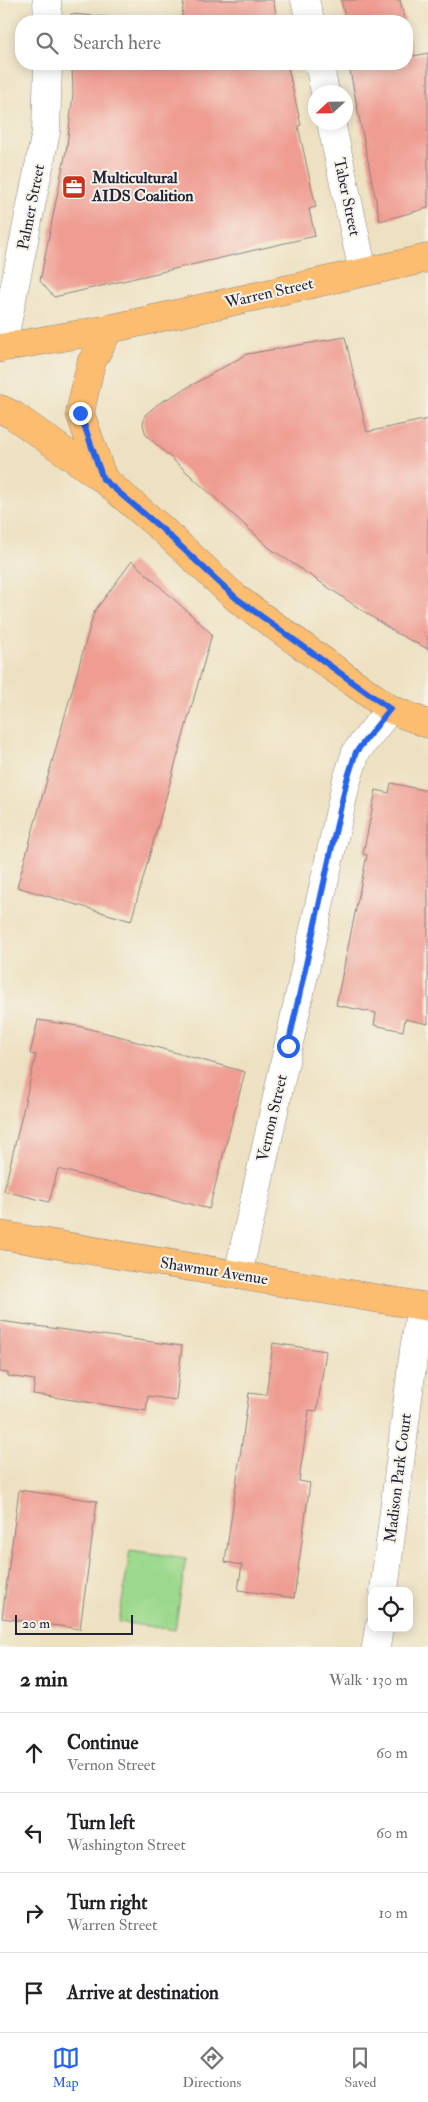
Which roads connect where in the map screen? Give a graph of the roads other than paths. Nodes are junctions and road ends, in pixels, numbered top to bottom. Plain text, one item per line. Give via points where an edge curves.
1 (47, 0) edge
2 (305, 0) edge
3 (48, 15) edge
4 (309, 15) edge
5 (48, 70) edge
6 (320, 70) edge
7 (324, 85) edge
8 (333, 130) edge
9 (428, 258) edge
10 (363, 272) junction
11 (109, 329) junction
12 (1, 348) edge
13 (0, 409) edge
14 (103, 479) junction
15 (390, 709) junction
16 (428, 724) edge
17 (0, 1236) edge
18 (238, 1275) junction
19 (425, 1306) edge
20 (384, 1587) edge
21 (378, 1632) edge
22 (376, 1647) edge

1 - 3 street
2 - 4 street
5 - 12 street, Palmer Street via 46,132
6 - 7 street
8 - 10 street, Taber Street
9 - 10 main road, Warren Street
10 - 11 main road, Warren Street
11 - 12 main road, Warren Street
11 - 14 main road via 91,363 80,413
13 - 14 main road
14 - 15 main road via 236,598
15 - 16 main road
15 - 18 street, Vernon Street via 356,752 346,783
17 - 18 main road, Shawmut Avenue
18 - 19 main road, Shawmut Avenue
19 - 20 street, Madison Park Court via 414,1350
21 - 22 street

